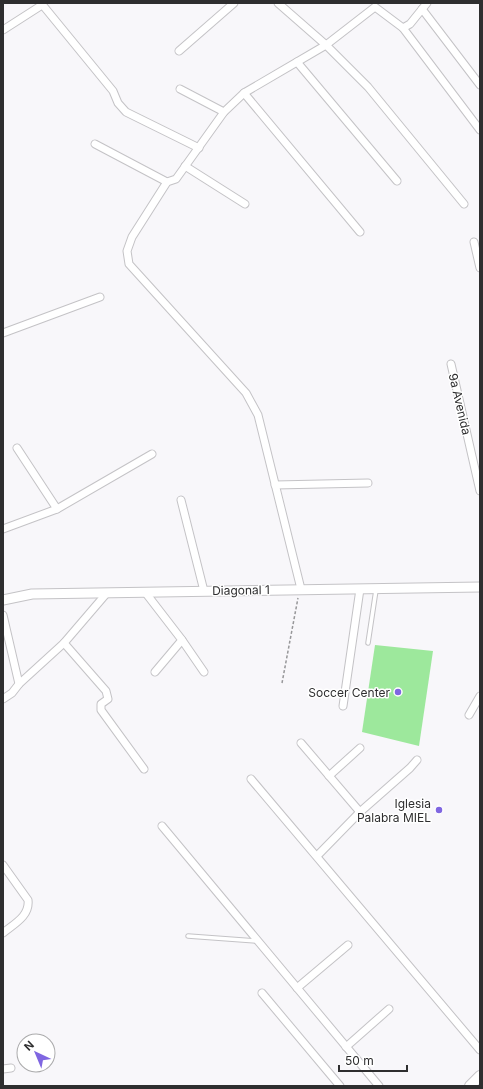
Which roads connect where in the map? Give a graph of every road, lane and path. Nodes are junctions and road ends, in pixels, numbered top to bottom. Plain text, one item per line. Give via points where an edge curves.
1 (234, 3) edge
2 (278, 3) edge
3 (41, 4) edge
4 (373, 5) edge
5 (425, 6) edge
6 (403, 28) junction
7 (3, 30) edge
8 (326, 45) junction
9 (179, 51) dead end
10 (297, 62) junction
11 (480, 85) edge
12 (180, 88) dead end
13 (244, 93) junction
14 (224, 112) junction
15 (480, 130) edge
16 (95, 144) dead end
17 (199, 148) junction
18 (185, 166) junction
19 (397, 181) dead end
20 (167, 182) junction
21 (244, 204) dead end
22 (464, 204) dead end
23 (360, 232) dead end
24 (474, 242) dead end
25 (480, 268) edge
26 (100, 297) dead end
27 (3, 333) edge
28 (451, 364) dead end
29 (17, 448) dead end
30 (152, 454) dead end
31 (368, 483) dead end
32 (275, 485) junction
33 (480, 491) edge
34 (181, 500) dead end
35 (57, 508) junction
36 (3, 528) edge
37 (480, 586) edge
38 (376, 588) junction
39 (301, 589) junction
40 (360, 589) junction
41 (204, 591) junction
42 (145, 592) junction
43 (106, 594) junction
44 (3, 600) edge
45 (3, 615) edge
46 (182, 640) junction
47 (64, 643) junction
48 (368, 643) dead end
49 (155, 672) dead end
50 (204, 672) dead end
51 (282, 683) dead end
52 (19, 684) junction
53 (480, 696) edge
54 (3, 699) edge
55 (343, 706) dead end
56 (469, 715) dead end
57 (301, 743) dead end
58 (360, 748) dead end
59 (416, 760) dead end
60 (144, 769) dead end
61 (329, 776) junction
62 (251, 779) dead end
63 (360, 812) junction
64 (162, 826) dead end
65 (317, 856) junction
66 (3, 865) edge
67 (3, 933) edge
68 (188, 936) dead end
69 (258, 942) junction
70 (348, 945) dead end
71 (298, 988) junction
72 (262, 993) dead end
73 (389, 1009) dead end
74 (346, 1047) junction
75 (480, 1050) edge
76 (11, 1068) dead end
77 (3, 1069) edge
78 (480, 1076) edge
79 (340, 1086) edge
80 (379, 1086) edge
81 (470, 1086) edge

1 - 9 street
2 - 8 street
3 - 7 street
3 - 17 street via 113,91 118,103 126,112
4 - 6 street
4 - 8 street
5 - 6 street via 410,24
5 - 11 street
6 - 15 street
8 - 10 street
8 - 22 street via 368,87
10 - 13 street
10 - 19 street
12 - 14 street
13 - 14 street
13 - 23 street
14 - 17 street
16 - 20 street
17 - 18 street
18 - 20 street via 176,179
18 - 21 street
20 - 32 street via 132,237 127,251 129,264 246,393 258,415
24 - 25 street
26 - 27 street
28 - 33 street, 9a Avenida
29 - 35 street
30 - 35 street
31 - 32 street
32 - 39 street
34 - 41 street
35 - 36 street
37 - 38 street, Diagonal 1
38 - 40 street, Diagonal 1
38 - 48 lane
39 - 40 street, Diagonal 1
39 - 41 street, Diagonal 1
39 - 51 path
40 - 55 street
41 - 42 street, Diagonal 1
42 - 43 street, Diagonal 1
42 - 46 street
43 - 44 street, Diagonal 1 via 32,594
43 - 47 street
45 - 52 street
46 - 49 street
46 - 50 street
47 - 52 street
47 - 60 street via 106,691 108,699 101,704 101,710
52 - 54 street
53 - 56 street
57 - 61 street
58 - 61 street
59 - 63 street
61 - 63 street
62 - 65 street
63 - 65 street
64 - 69 street
65 - 75 street
66 - 67 street via 29,905 24,916
68 - 69 lane
69 - 71 street
70 - 71 street
71 - 74 street
72 - 79 street
73 - 74 street
74 - 80 street
76 - 77 street
78 - 81 main road

